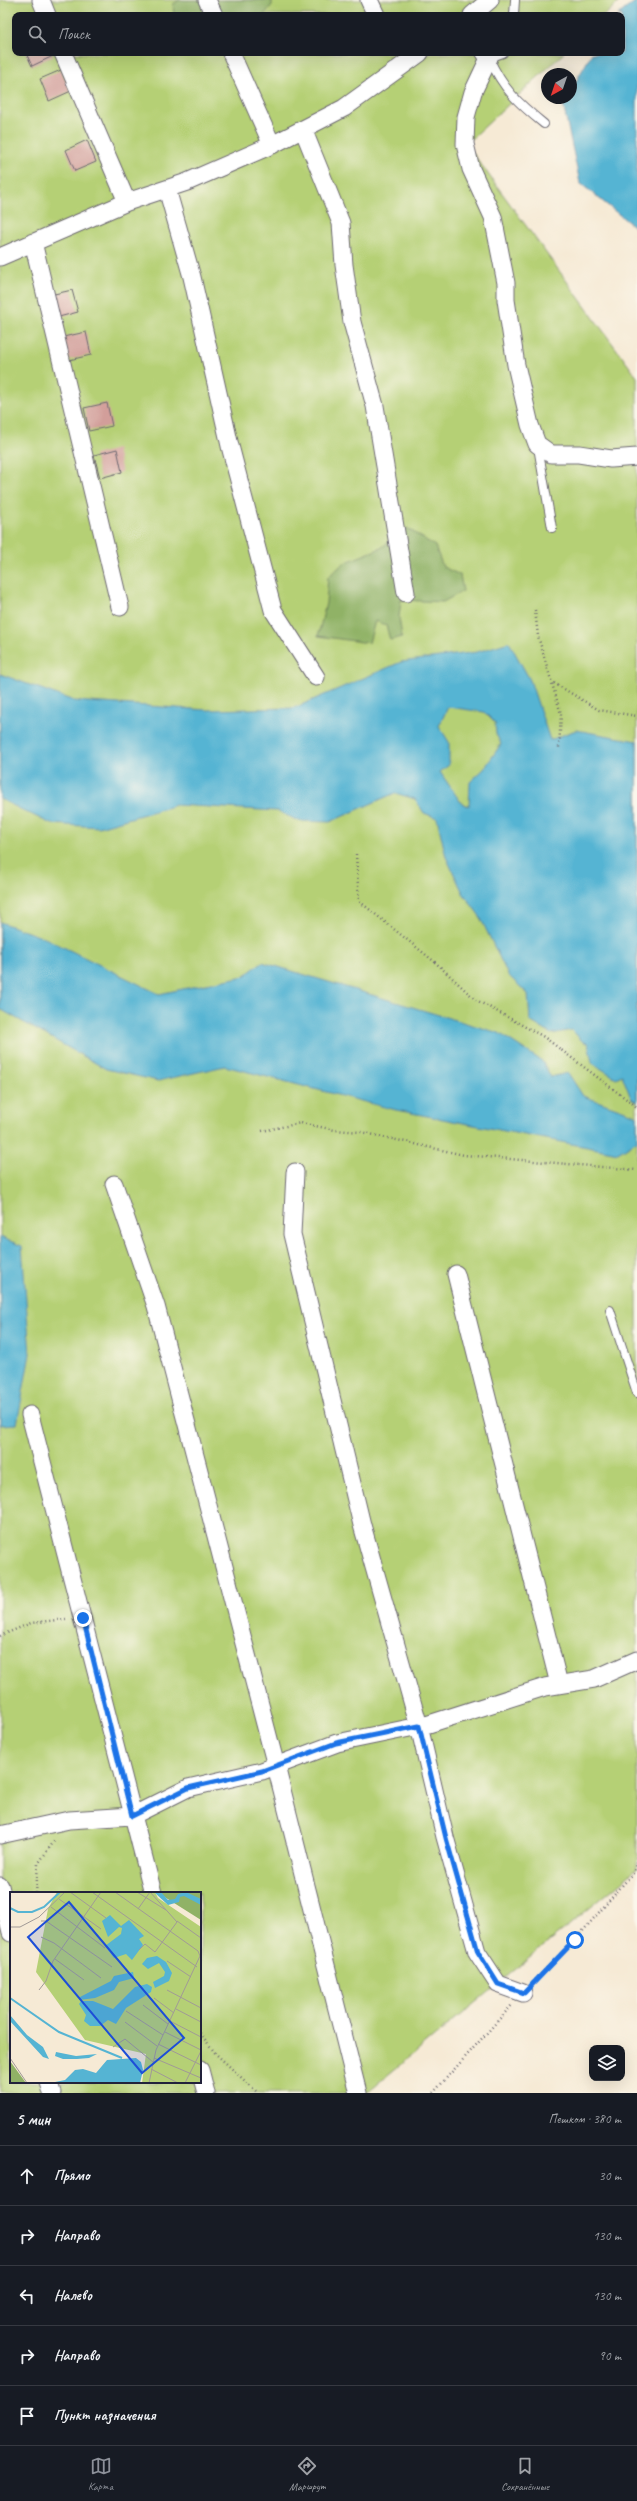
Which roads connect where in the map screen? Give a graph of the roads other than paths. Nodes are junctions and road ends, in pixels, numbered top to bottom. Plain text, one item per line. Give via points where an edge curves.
1 (41, 0) edge
2 (208, 0) edge
3 (369, 0) edge
4 (490, 0) edge
5 (515, 0) edge
6 (46, 12) edge
7 (213, 12) edge
8 (375, 12) edge
9 (476, 12) edge
10 (514, 12) edge
11 (64, 56) edge
12 (232, 56) edge
13 (415, 56) edge
14 (491, 56) edge
15 (492, 56) edge
16 (544, 124) dead end
17 (303, 129) junction
18 (272, 145) junction
19 (167, 188) junction
20 (127, 202) junction
21 (33, 242) junction
22 (0, 256) edge
23 (537, 444) junction
24 (637, 457) edge
25 (552, 528) dead end
26 (406, 593) dead end
27 (120, 607) dead end
28 (316, 677) dead end
29 (295, 1172) dead end
30 (114, 1184) dead end
31 (456, 1274) dead end
32 (610, 1310) dead end
33 (637, 1393) edge
34 (30, 1414) dead end
35 (637, 1660) edge
36 (560, 1684) junction
37 (419, 1726) junction
38 (276, 1766) junction
39 (132, 1816) junction
40 (0, 1835) edge
41 (0, 1886) edge
42 (153, 1892) edge
43 (10, 1929) edge
44 (524, 1993) road end
45 (201, 2074) edge
46 (49, 2083) edge
47 (52, 2093) edge
48 (206, 2093) edge
49 (358, 2093) edge

1 - 6 street
2 - 7 street
3 - 8 street
4 - 9 street
5 - 10 lane
11 - 20 street
12 - 18 street
13 - 17 street via 344,108
14 - 23 street via 473,92 466,117 465,144 471,169 493,217 506,284 516,365
15 - 16 lane via 508,92
17 - 18 street
17 - 26 street via 341,223 352,322 375,406
18 - 19 street
19 - 20 street
19 - 28 street via 192,277 230,446 273,610
20 - 21 street
21 - 22 street
21 - 27 street
23 - 24 street via 551,454 579,454 611,459
23 - 25 lane
29 - 37 street via 292,1234 362,1525
30 - 38 street via 156,1306
31 - 36 street
32 - 33 lane
34 - 39 street
35 - 36 street via 594,1679
36 - 37 street via 546,1686
37 - 38 street via 336,1743
37 - 44 street via 446,1838 478,1952 498,1984
38 - 39 street via 188,1788
38 - 49 street
39 - 40 street via 69,1820
39 - 42 street
41 - 43 street
45 - 48 street
46 - 47 street

